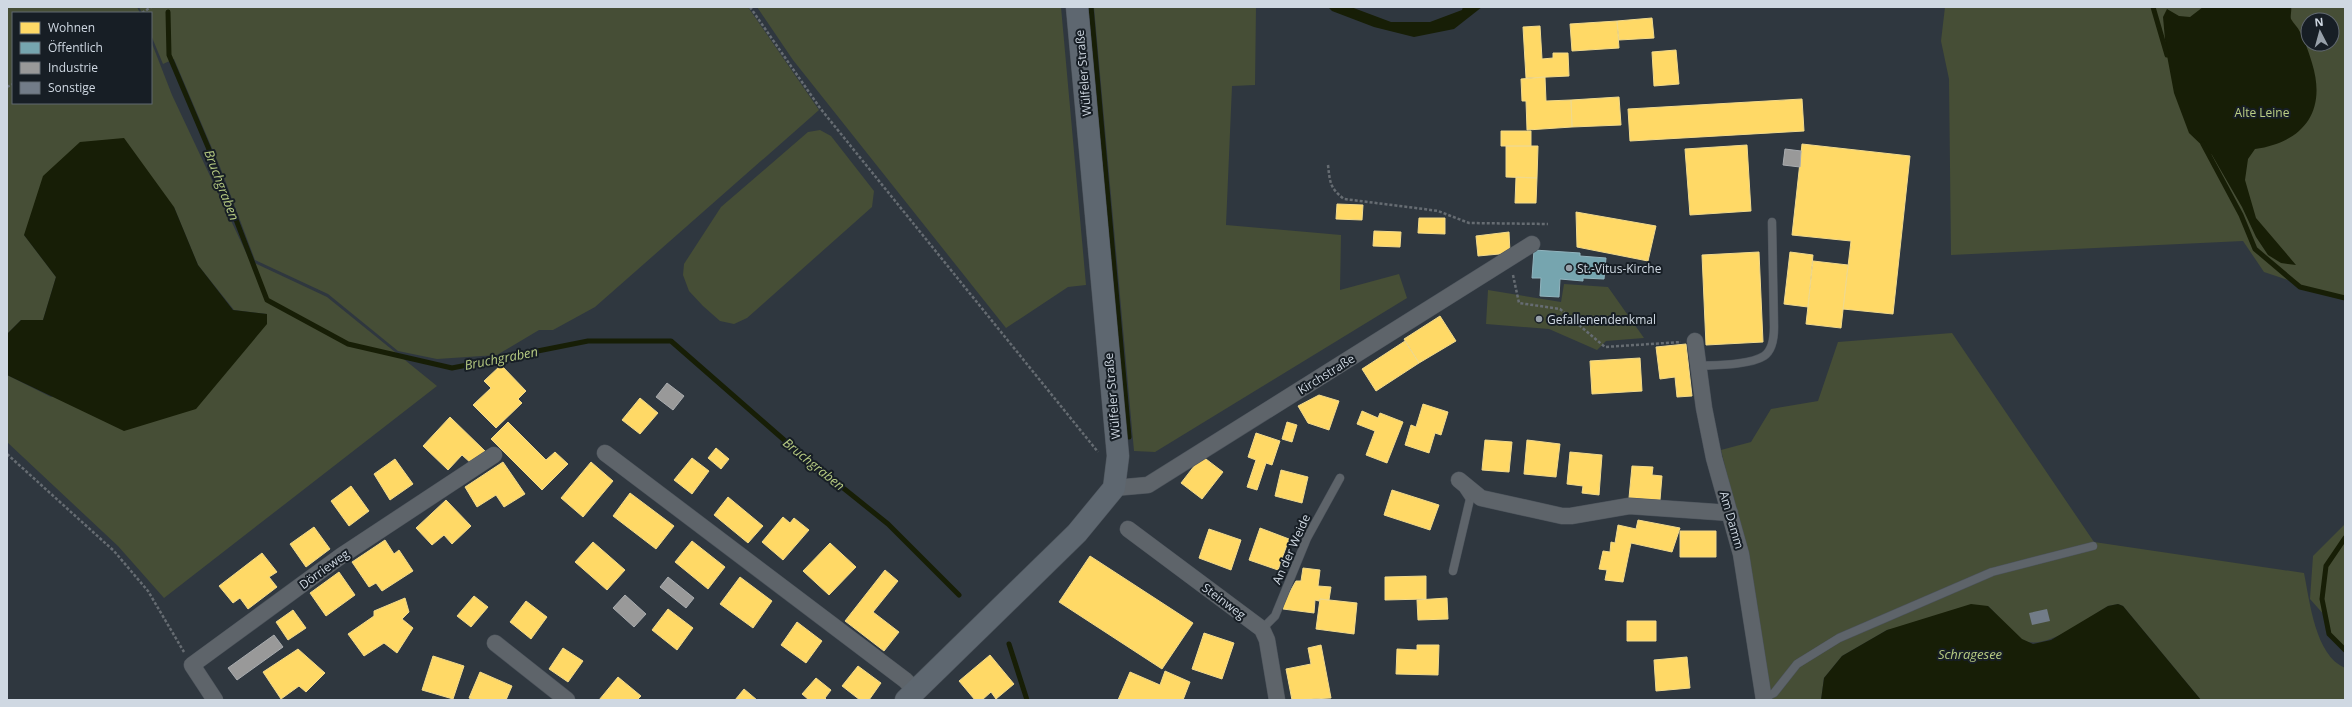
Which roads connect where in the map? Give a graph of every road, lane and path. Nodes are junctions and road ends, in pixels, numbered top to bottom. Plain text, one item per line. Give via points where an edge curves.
1 (750, 7) edge
2 (1077, 7) edge
3 (1328, 165) dead end
4 (1772, 222) dead end
5 (1548, 224) dead end
6 (1532, 244) dead end
7 (1509, 259) junction
8 (1695, 341) joint
9 (1699, 366) junction
10 (605, 453) dead end
11 (7, 454) edge
12 (494, 455) dead end
13 (1103, 458) dead end
14 (1340, 478) dead end
15 (1459, 480) joint
16 (1114, 488) junction
17 (1730, 513) junction
18 (1128, 529) dead end
19 (2093, 546) dead end
20 (1453, 571) dead end
21 (1262, 629) junction
22 (495, 643) dead end
23 (192, 665) junction
24 (911, 695) edge
25 (1764, 699) edge
26 (215, 700) edge
27 (567, 700) edge
28 (1277, 700) edge

1 - 13 path via 820,108
2 - 16 main road, Wülfeler Straße via 1118,456
3 - 5 path via 1332,187 1344,199 1424,209 1469,223
4 - 9 lane via 1774,340 1764,355 1752,360
6 - 7 street, Kirchstraße
7 - 8 path via 1519,303 1560,309 1605,347
7 - 16 street, Kirchstraße via 1148,485
8 - 9 street, Am Damm
9 - 17 street, Am Damm via 1714,458
10 - 24 street via 905,680
11 - 23 path via 114,551 148,591
12 - 23 street, Dörrieweg via 341,556
14 - 21 lane, An der Weide via 1307,538 1275,616
15 - 17 street via 1481,498 1562,516 1630,506
15 - 20 lane via 1470,499
16 - 24 main road via 1077,533
17 - 25 street, Am Damm via 1741,554
18 - 21 street, Steinweg
19 - 25 lane via 1992,572 1839,638 1797,664 1774,693
21 - 28 street via 1267,640
22 - 27 street
23 - 26 street

